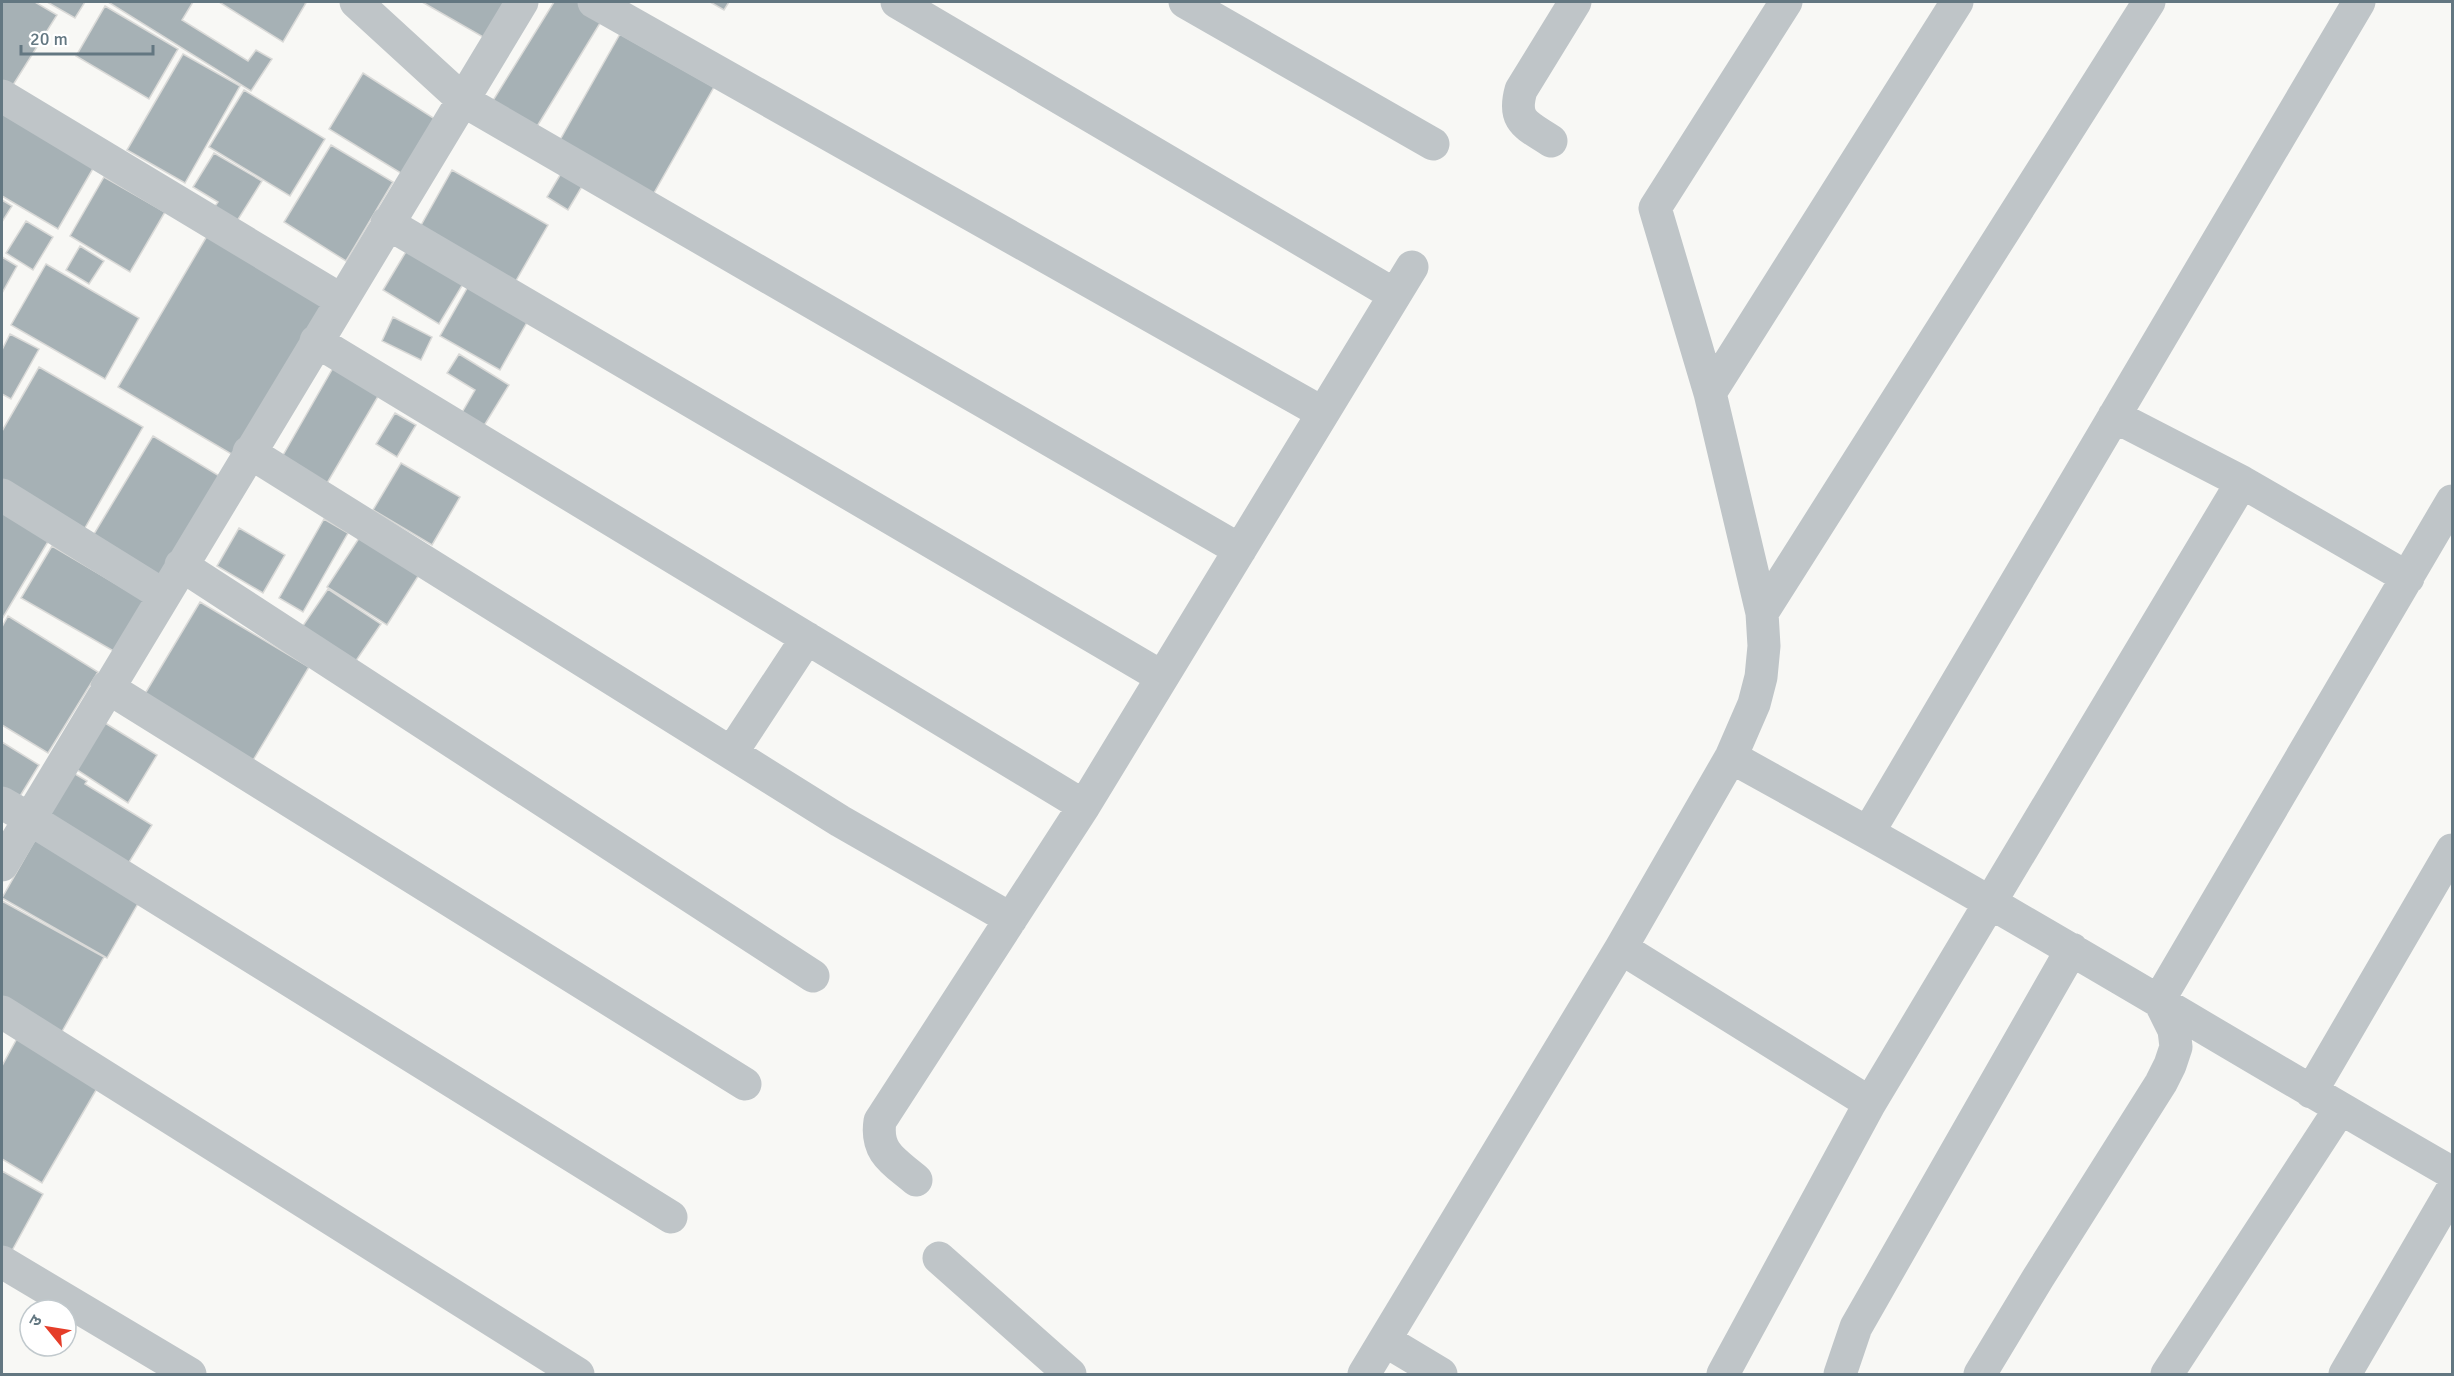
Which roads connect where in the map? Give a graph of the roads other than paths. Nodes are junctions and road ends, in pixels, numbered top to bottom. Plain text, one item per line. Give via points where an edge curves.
1 (356, 2) edge
2 (522, 2) edge
3 (594, 2) edge
4 (897, 2) edge
5 (1185, 2) edge
6 (1575, 2) edge
7 (1786, 2) edge
8 (1957, 2) edge
9 (2149, 2) edge
10 (2349, 5) edge
11 (2, 96) edge
12 (464, 101) junction
13 (1551, 141) dead end
14 (1433, 144) dead end
15 (387, 223) junction
16 (1412, 267) dead end
17 (1395, 295) junction
18 (341, 300) junction
19 (316, 341) junction
20 (1710, 393) junction
21 (1323, 413) junction
22 (2114, 416) junction
23 (249, 452) junction
24 (2242, 482) junction
25 (2, 495) edge
26 (2452, 501) edge
27 (1239, 550) junction
28 (181, 565) junction
29 (2408, 578) junction
30 (163, 595) junction
31 (1762, 613) junction
32 (807, 638) junction
33 (1162, 677) junction
34 (107, 687) junction
35 (732, 752) junction
36 (1731, 757) junction
37 (2, 803) edge
38 (1084, 806) junction
39 (30, 819) junction
40 (1868, 833) junction
41 (2452, 850) edge
42 (2, 865) edge
43 (1992, 902) junction
44 (1011, 919) junction
45 (1621, 948) junction
46 (2072, 949) junction
47 (813, 976) dead end
48 (2159, 1000) junction
49 (2, 1012) edge
50 (745, 1084) dead end
51 (2311, 1092) junction
52 (1870, 1103) junction
53 (2340, 1109) junction
54 (2452, 1173) edge
55 (916, 1180) dead end
56 (2452, 1190) edge
57 (671, 1217) dead end
58 (939, 1258) dead end
59 (2, 1262) edge
60 (1386, 1341) junction
61 (190, 1374) edge
62 (578, 1374) edge
63 (1070, 1374) edge
64 (1364, 1374) edge
65 (1441, 1374) edge
66 (1723, 1374) edge
67 (1840, 1374) edge
68 (1980, 1374) edge
69 (2167, 1374) edge
70 (2345, 1374) edge

1 - 12 street
2 - 12 street
3 - 21 street
4 - 17 street
5 - 14 street
6 - 13 street via 1521,90 1517,104 1523,123
7 - 20 street via 1655,208
8 - 20 street
9 - 31 street
10 - 22 street
11 - 18 street
12 - 15 street
12 - 27 street
15 - 18 street
15 - 33 street
16 - 17 street
17 - 21 street
18 - 19 street
19 - 23 street
19 - 32 street
20 - 31 street
21 - 27 street
22 - 24 street
22 - 40 street
23 - 28 street
23 - 35 street
24 - 29 street
24 - 43 street
25 - 30 street
26 - 29 street
27 - 33 street
28 - 30 street
28 - 47 street
29 - 48 street
30 - 34 street
31 - 36 street via 1761,677
32 - 35 street
32 - 38 street
33 - 38 street
34 - 39 street
34 - 50 street
35 - 44 street via 840,821
36 - 40 street
36 - 45 street
37 - 39 street
38 - 44 street
39 - 42 street
39 - 57 street
40 - 43 street
41 - 51 street
43 - 46 street
43 - 52 street
44 - 55 street via 880,1121 880,1146
45 - 52 street
45 - 60 street
46 - 48 street
46 - 67 street via 1856,1327
48 - 51 street
48 - 68 street via 2174,1030 2176,1047 2170,1065
49 - 62 street
51 - 53 street
52 - 66 street
53 - 54 street
53 - 69 street
56 - 70 street
58 - 63 street
59 - 61 street
60 - 64 street
60 - 65 street

